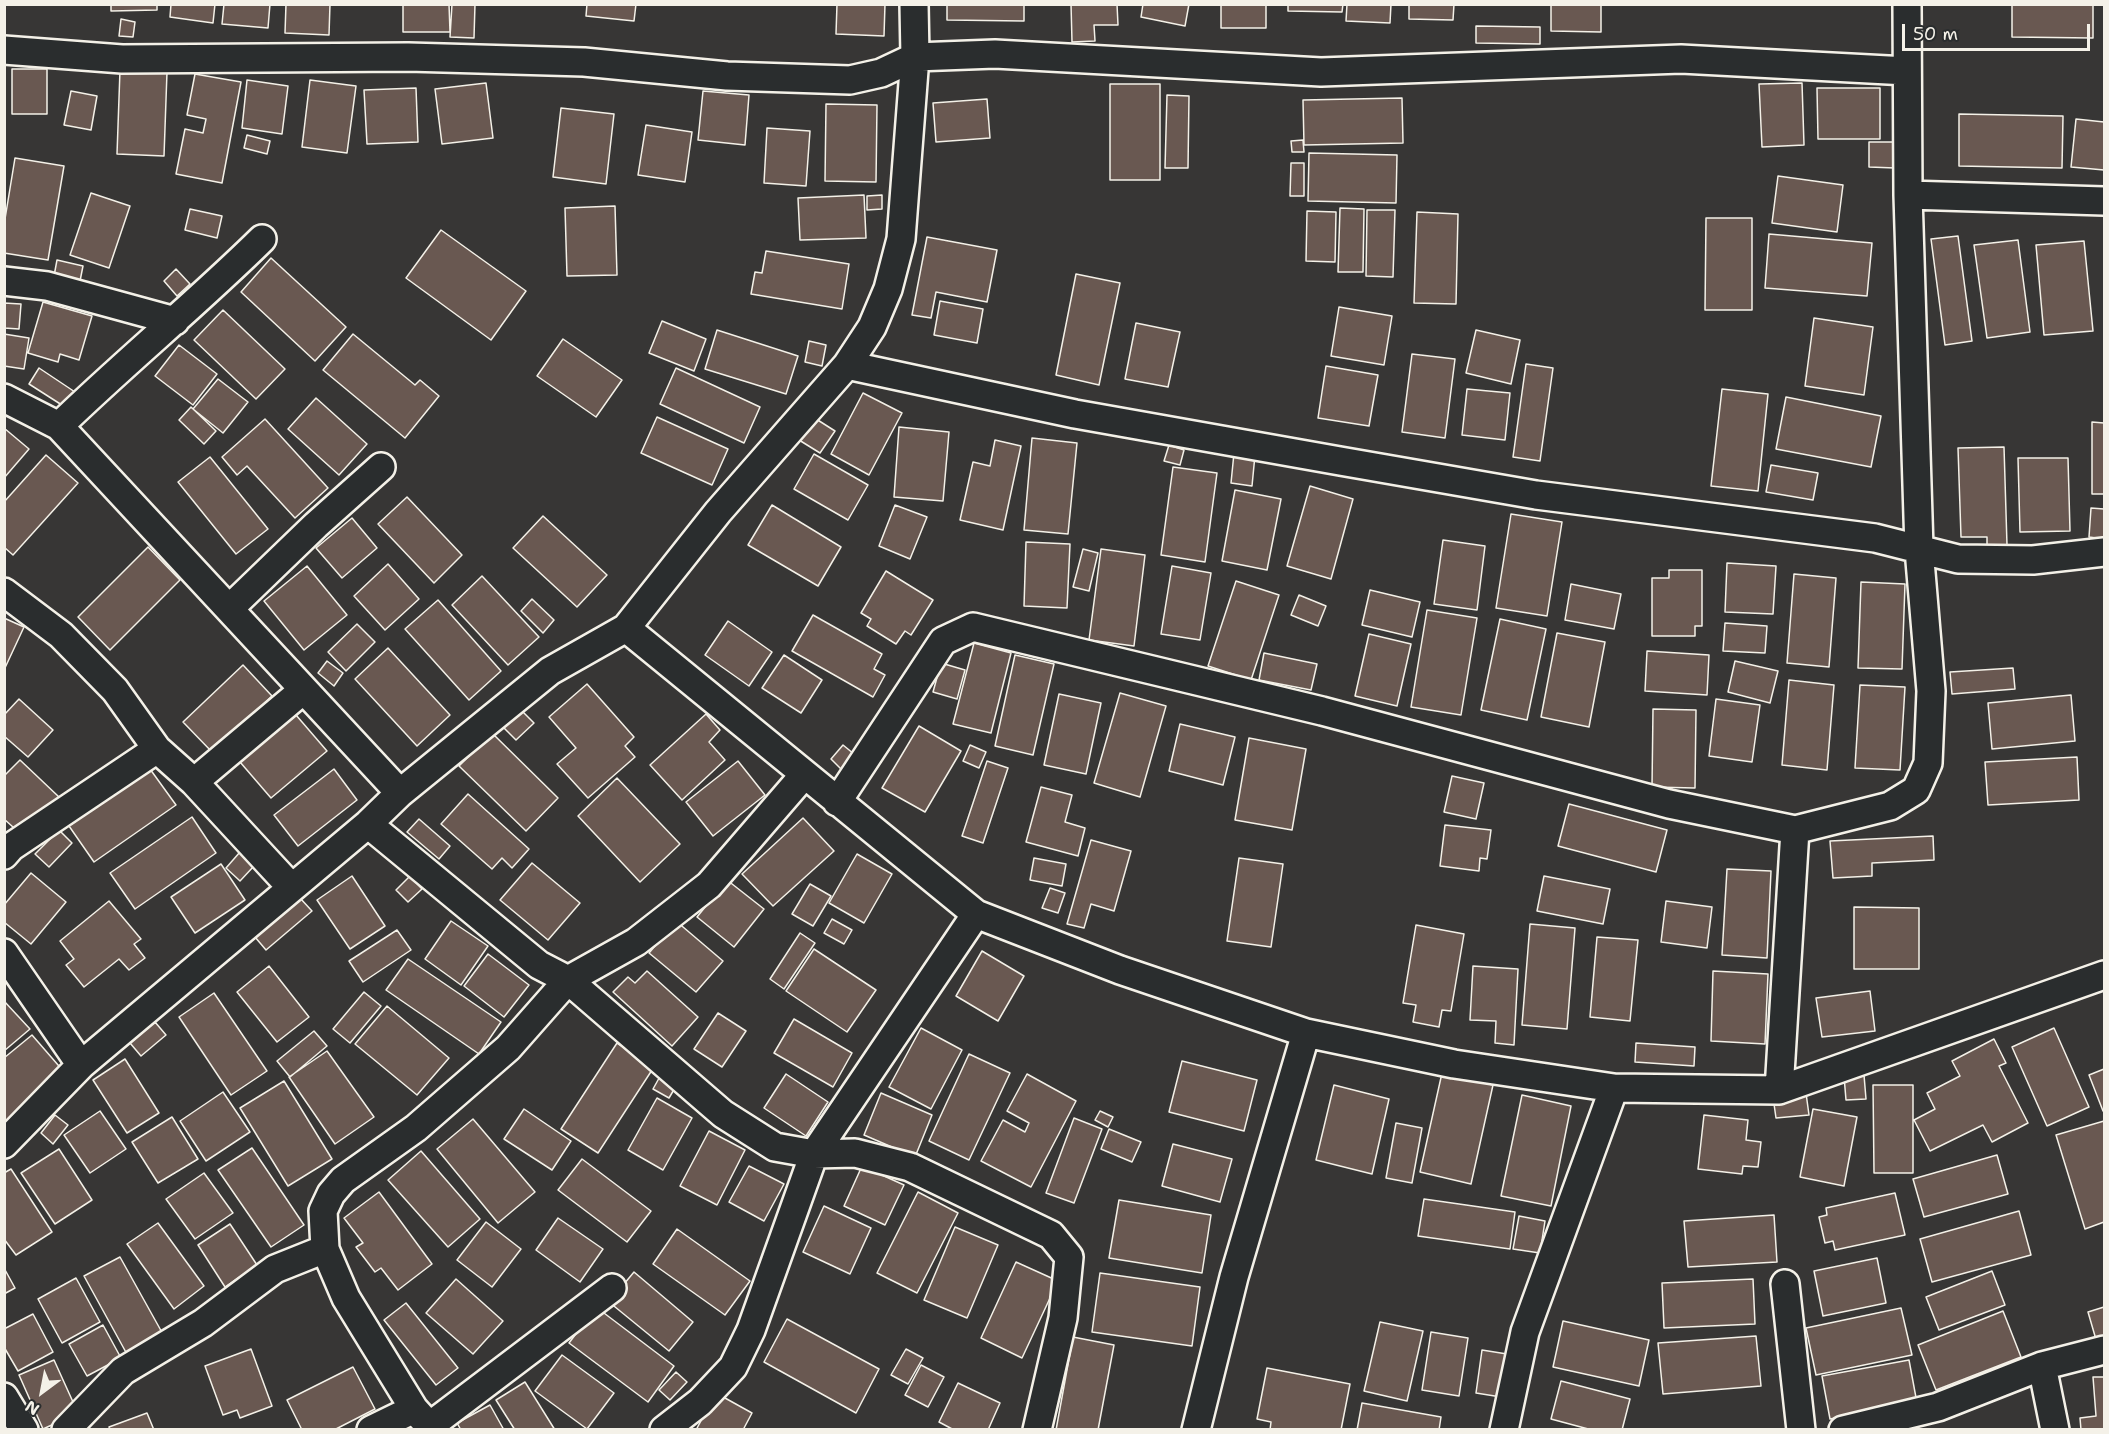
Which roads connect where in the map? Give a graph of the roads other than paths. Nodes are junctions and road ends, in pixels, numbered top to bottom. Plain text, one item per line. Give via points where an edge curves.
1 (914, 4) edge
2 (1907, 4) edge
3 (4, 51) edge
4 (915, 57) junction
5 (1907, 71) junction
6 (1908, 195) junction
7 (2104, 201) edge
8 (262, 239) dead end
9 (4, 281) edge
10 (174, 321) junction
11 (847, 365) junction
12 (4, 398) edge
13 (58, 426) junction
14 (381, 467) dead end
15 (1918, 549) junction
16 (2104, 552) edge
17 (4, 592) edge
18 (230, 608) junction
19 (626, 628) junction
20 (302, 691) junction
21 (157, 749) junction
22 (804, 775) junction
23 (194, 782) junction
24 (400, 793) junction
25 (837, 802) junction
26 (368, 824) junction
27 (1795, 830) junction
28 (7, 848) edge
29 (291, 887) junction
30 (976, 914) junction
31 (4, 953) edge
32 (2104, 975) edge
33 (568, 980) junction
34 (1306, 1033) junction
35 (81, 1065) junction
36 (1614, 1088) junction
37 (1779, 1090) junction
38 (4, 1144) edge
39 (814, 1154) junction
40 (325, 1249) junction
41 (1785, 1284) dead end
42 (612, 1287) dead end
43 (2104, 1350) edge
44 (2042, 1366) junction
45 (4, 1397) edge
46 (426, 1421) edge
47 (24, 1430) edge
48 (66, 1430) edge
49 (371, 1430) edge
50 (664, 1430) edge
51 (1037, 1430) edge
52 (1196, 1430) edge
53 (1504, 1430) edge
54 (1801, 1430) edge
55 (1843, 1430) edge
56 (2055, 1430) edge

1 - 4 street
2 - 5 street
3 - 4 street via 122,59 408,57 584,62 727,76 850,80 881,73
4 - 5 street via 995,54 1322,72 1681,59
4 - 11 street via 901,238 888,289 872,327
5 - 6 street
6 - 7 street
6 - 15 street
8 - 10 street
9 - 10 street via 47,286
10 - 13 street
11 - 15 street via 1075,414 1536,495 1875,538
11 - 19 street via 718,512
12 - 13 street
13 - 18 street
14 - 18 street
15 - 16 street via 1958,559 2033,560
15 - 27 street via 1931,691 1928,763 1916,790 1890,806
17 - 21 street via 61,635 115,690
18 - 20 street
19 - 22 street
19 - 24 street via 550,671
20 - 23 street
20 - 24 street
21 - 23 street
21 - 28 street
22 - 25 street
22 - 33 street via 709,885 636,942
23 - 29 street
24 - 26 street
25 - 27 street via 943,641 973,627 1322,711 1669,804
25 - 30 street
26 - 29 street
26 - 33 street via 539,965
27 - 37 street
29 - 35 street
30 - 34 street via 1120,970
30 - 39 street
31 - 35 street
32 - 37 street
33 - 39 street via 723,1114 776,1147
33 - 40 street via 508,1048 416,1128 343,1179 323,1211
34 - 36 street via 1454,1064
34 - 52 street via 1234,1276
35 - 38 street
36 - 37 street
36 - 53 street via 1525,1332
39 - 50 street via 751,1330 733,1366 700,1401
39 - 51 street via 855,1153 910,1167 1051,1236 1061,1245 1069,1257 1063,1318
40 - 46 street via 346,1298
40 - 48 street via 275,1269 203,1323 123,1371
41 - 54 street
42 - 46 street
43 - 44 street
44 - 55 street via 1938,1407
44 - 56 street
45 - 47 street
46 - 49 street

